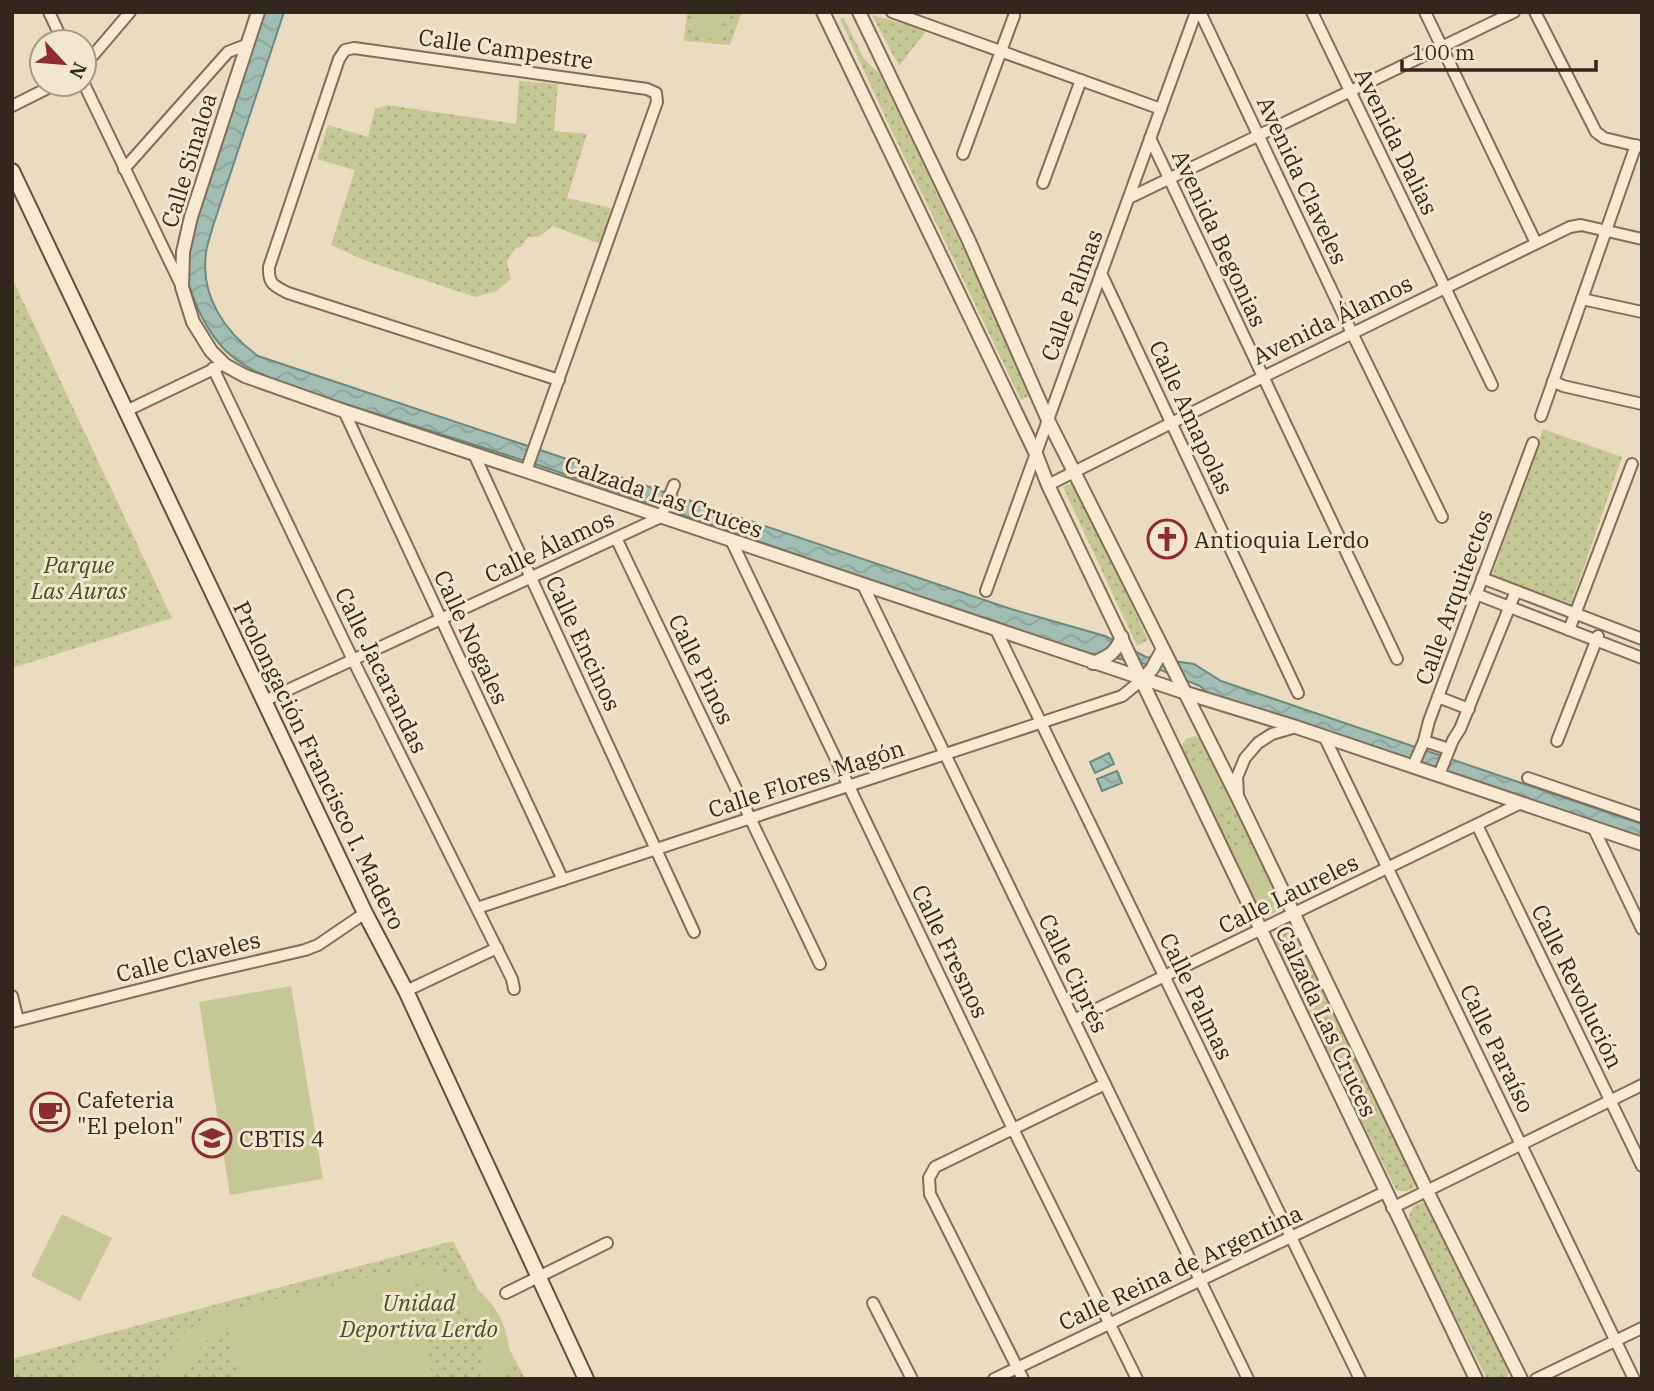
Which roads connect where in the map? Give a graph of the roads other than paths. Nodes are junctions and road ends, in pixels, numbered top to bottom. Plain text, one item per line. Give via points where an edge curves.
1 (49, 12) edge
2 (130, 12) edge
3 (258, 12) edge
4 (823, 12) edge
5 (859, 12) edge
6 (892, 12) edge
7 (1198, 12) edge
8 (1312, 12) edge
9 (1425, 12) edge
10 (1514, 12) edge
11 (1535, 12) edge
12 (1014, 16) dead end
13 (56, 28) edge
14 (246, 45) junction
15 (1441, 47) junction
16 (98, 50) edge
17 (1001, 51) junction
18 (1081, 80) junction
19 (1350, 91) junction
20 (28, 98) edge
21 (91, 98) edge
22 (12, 106) edge
23 (1161, 109) junction
24 (1259, 135) junction
25 (1150, 138) junction
26 (1639, 146) edge
27 (962, 154) dead end
28 (124, 169) junction
29 (12, 171) edge
30 (1168, 179) junction
31 (1043, 183) dead end
32 (1129, 198) junction
33 (1606, 230) junction
34 (1642, 239) edge
35 (1536, 243) junction
36 (1101, 273) junction
37 (181, 287) junction
38 (1445, 287) junction
39 (1582, 299) junction
40 (1642, 312) edge
41 (193, 322) joint
42 (1352, 333) junction
43 (219, 367) junction
44 (1263, 377) junction
45 (559, 380) junction
46 (1553, 381) junction
47 (1492, 385) dead end
48 (1642, 404) edge
49 (126, 411) junction
50 (344, 411) junction
51 (1541, 416) dead end
52 (1048, 420) junction
53 (1172, 423) junction
54 (1533, 443) dead end
55 (474, 454) junction
56 (1036, 454) junction
57 (1632, 464) dead end
58 (527, 467) junction
59 (1074, 472) junction
60 (1048, 485) junction
61 (672, 490) dead end
62 (662, 514) junction
63 (1442, 517) dead end
64 (616, 538) junction
65 (731, 541) junction
66 (531, 577) junction
67 (1482, 578) junction
68 (863, 585) junction
69 (986, 591) dead end
70 (1516, 591) junction
71 (1476, 594) junction
72 (1510, 607) junction
73 (1576, 613) junction
74 (441, 619) junction
75 (1602, 624) junction
76 (996, 630) junction
77 (1569, 630) junction
78 (1122, 637) junction
79 (1642, 639) edge
80 (1596, 640) junction
81 (1163, 649) junction
82 (1642, 658) edge
83 (1397, 659) dead end
84 (353, 660) junction
85 (1093, 663) junction
86 (1143, 679) junction
87 (1298, 693) dead end
88 (1186, 694) junction
89 (1438, 697) junction
90 (264, 701) junction
91 (1469, 709) junction
92 (1041, 722) junction
93 (1296, 727) junction
94 (1324, 736) junction
95 (1424, 741) junction
96 (1557, 741) dead end
97 (1449, 750) junction
98 (945, 754) junction
99 (1413, 766) junction
100 (1439, 775) junction
101 (1528, 778) dead end
102 (849, 786) junction
103 (1238, 798) junction
104 (1521, 803) junction
105 (1642, 817) edge
106 (750, 818) junction
107 (1477, 825) junction
108 (1593, 827) junction
109 (1642, 844) edge
110 (656, 849) junction
111 (1387, 869) junction
112 (563, 880) junction
113 (477, 908) junction
114 (365, 913) junction
115 (1294, 914) junction
116 (1642, 929) edge
117 (1261, 930) junction
118 (694, 932) dead end
119 (497, 948) junction
120 (820, 964) dead end
121 (1164, 976) junction
122 (514, 989) dead end
123 (406, 991) junction
124 (12, 996) edge
125 (1074, 1020) junction
126 (15, 1021) edge
127 (1105, 1084) junction
128 (1642, 1085) edge
129 (1610, 1100) junction
130 (1013, 1129) junction
131 (1521, 1145) junction
132 (1642, 1166) edge
133 (1427, 1191) junction
134 (1385, 1192) junction
135 (1392, 1208) junction
136 (1291, 1237) junction
137 (607, 1244) dead end
138 (539, 1277) junction
139 (1200, 1280) junction
140 (506, 1293) dead end
141 (873, 1303) dead end
142 (1110, 1324) junction
143 (1642, 1328) edge
144 (1616, 1340) junction
145 (1018, 1367) junction
146 (586, 1379) edge
147 (912, 1379) edge
148 (994, 1379) edge
149 (1023, 1379) edge
150 (1137, 1379) edge
151 (1248, 1379) edge
152 (1360, 1379) edge
153 (1476, 1379) edge
154 (1521, 1379) edge
155 (1536, 1379) edge
156 (1634, 1379) edge

1 - 13 street
2 - 16 street
3 - 14 street, Calle Sinaloa
4 - 56 street, Calzada Las Cruces
5 - 52 street, Calzada Las Cruces
6 - 17 street
7 - 23 street, Calle Palmas
7 - 24 street, Avenida Claveles
8 - 19 street, Avenida Dalias
9 - 15 street
10 - 15 street
11 - 26 street via 1595,132
12 - 17 street
14 - 28 street via 228,51
14 - 37 street, Calle Sinaloa via 191,217
15 - 19 street
15 - 35 street
17 - 18 street
17 - 27 street
18 - 23 street
18 - 31 street
19 - 24 street
19 - 38 street, Avenida Dalias
20 - 22 street
21 - 28 street
23 - 25 street, Calle Palmas
24 - 30 street
24 - 42 street, Avenida Claveles
25 - 30 street, Avenida Begonias
25 - 32 street, Calle Palmas
26 - 33 street
28 - 37 street
29 - 49 main road, Prolongación Francisco I. Madero
30 - 32 street
30 - 44 street, Avenida Begonias
32 - 36 street, Calle Palmas
33 - 34 street, Avenida Álamos
33 - 35 street, Avenida Álamos via 1570,227
33 - 39 street
35 - 38 street, Avenida Álamos
36 - 52 street, Calle Palmas
36 - 53 street, Calle Amapolas
37 - 41 street, Calle Sinaloa
38 - 42 street, Avenida Álamos
38 - 47 street, Avenida Dalias
39 - 40 street
39 - 46 street
41 - 43 street, Calzada Las Cruces
42 - 44 street, Avenida Álamos
42 - 63 street, Avenida Claveles
43 - 49 street
43 - 50 street, Calzada Las Cruces
43 - 84 street, Calle Jacarandas
44 - 53 street, Avenida Álamos
44 - 83 street, Avenida Begonias
45 - 45 street, Calle Campestre via 657,102 656,93 345,50 269,267 271,283 288,293
45 - 58 street, Calle Campestre
46 - 48 street
46 - 51 street
49 - 90 main road, Prolongación Francisco I. Madero
50 - 55 street, Calzada Las Cruces
50 - 74 street, Calle Nogales
52 - 56 street, Calle Palmas
52 - 59 street, Calzada Las Cruces
53 - 59 street, Avenida Álamos
53 - 87 street, Calle Amapolas
54 - 67 street, Calle Arquitectos
55 - 58 street, Calzada Las Cruces
55 - 66 street, Calle Encinos
56 - 60 street, Calzada Las Cruces
56 - 69 street, Calle Palmas
57 - 73 street
58 - 62 street, Calzada Las Cruces
59 - 60 street, Avenida Álamos
59 - 81 street, Calzada Las Cruces
60 - 78 street, Calzada Las Cruces
61 - 62 street
62 - 64 street, Calle Álamos
62 - 65 street, Calzada Las Cruces
64 - 66 street, Calle Álamos
64 - 106 street, Calle Pinos
65 - 68 street, Calzada Las Cruces
65 - 102 street, Calle Fresnos
66 - 74 street, Calle Álamos
66 - 110 street, Calle Encinos
67 - 70 street
67 - 71 street, Calle Arquitectos
68 - 76 street, Calzada Las Cruces
68 - 98 street, Calle Ciprés
70 - 72 street
70 - 73 street
71 - 72 street
71 - 89 street, Calle Arquitectos
72 - 77 street
72 - 91 street
73 - 75 street
73 - 77 street
74 - 84 street, Calle Álamos
74 - 112 street, Calle Nogales
75 - 79 street
75 - 80 street
76 - 85 street, Calzada Las Cruces
76 - 92 street, Calle Palmas
77 - 80 street
78 - 85 street via 1117,650
78 - 86 street, Calzada Las Cruces
80 - 82 street
80 - 96 street
81 - 86 street
81 - 88 street, Calzada Las Cruces
84 - 90 street, Calle Álamos
84 - 113 street, Calle Jacarandas
85 - 86 street, Calzada Las Cruces
86 - 88 street, Calzada Las Cruces
86 - 92 street, Calle Flores Magón via 1122,696
86 - 117 street, Calzada Las Cruces
88 - 93 street, Calzada Las Cruces
88 - 103 street, Calzada Las Cruces
89 - 91 street
89 - 95 street, Calle Arquitectos
90 - 114 main road, Prolongación Francisco I. Madero
91 - 97 street
92 - 98 street, Calle Flores Magón
92 - 121 street, Calle Palmas
93 - 94 street, Calzada Las Cruces
93 - 103 street via 1272,734 1245,758 1237,776
94 - 99 street, Calzada Las Cruces
94 - 111 street, Calle Paraíso
95 - 97 street
95 - 99 street, Calle Arquitectos
97 - 100 street
98 - 102 street, Calle Flores Magón
98 - 125 street, Calle Ciprés
99 - 100 street, Calzada Las Cruces
100 - 104 street, Calzada Las Cruces
101 - 105 street
102 - 106 street, Calle Flores Magón
102 - 130 street, Calle Fresnos
103 - 115 street, Calzada Las Cruces
104 - 107 street, Calle Laureles
104 - 108 street, Calzada Las Cruces
106 - 110 street, Calle Flores Magón
106 - 120 street, Calle Pinos
107 - 111 street, Calle Laureles
107 - 129 street, Calle Revolución
108 - 109 street, Calzada Las Cruces
108 - 116 street
110 - 112 street, Calle Flores Magón
110 - 118 street, Calle Encinos
111 - 115 street, Calle Laureles
111 - 131 street, Calle Paraíso
112 - 113 street, Calle Flores Magón
113 - 119 street, Calle Jacarandas
114 - 123 main road, Prolongación Francisco I. Madero
114 - 126 street, Calle Claveles via 318,946
115 - 117 street, Calle Laureles
115 - 133 street, Calzada Las Cruces
117 - 121 street, Calle Laureles
117 - 134 street, Calzada Las Cruces
119 - 122 street, Calle Jacarandas
119 - 123 street
121 - 125 street, Calle Laureles
121 - 136 street, Calle Palmas
123 - 138 main road, Prolongación Francisco I. Madero
124 - 126 street
125 - 127 street, Calle Ciprés
127 - 130 street
127 - 139 street, Calle Ciprés
128 - 129 street
129 - 131 street
129 - 132 street, Calle Revolución
130 - 142 street, Calle Fresnos
130 - 145 street via 935,1167 929,1178 930,1194
131 - 133 street
131 - 144 street, Calle Paraíso
133 - 135 street
133 - 154 street, Calzada Las Cruces
134 - 135 street, Calzada Las Cruces
134 - 136 street, Calle Reina de Argentina
135 - 153 street, Calzada Las Cruces
136 - 139 street, Calle Reina de Argentina
136 - 152 street, Calle Palmas
137 - 138 street
138 - 140 street
138 - 146 main road, Prolongación Francisco I. Madero
139 - 142 street, Calle Reina de Argentina
139 - 151 street, Calle Ciprés
141 - 147 street
142 - 145 street, Calle Reina de Argentina
142 - 150 street, Calle Fresnos
143 - 144 street
144 - 155 street
144 - 156 street, Calle Paraíso
145 - 148 street, Calle Reina de Argentina
145 - 149 street

